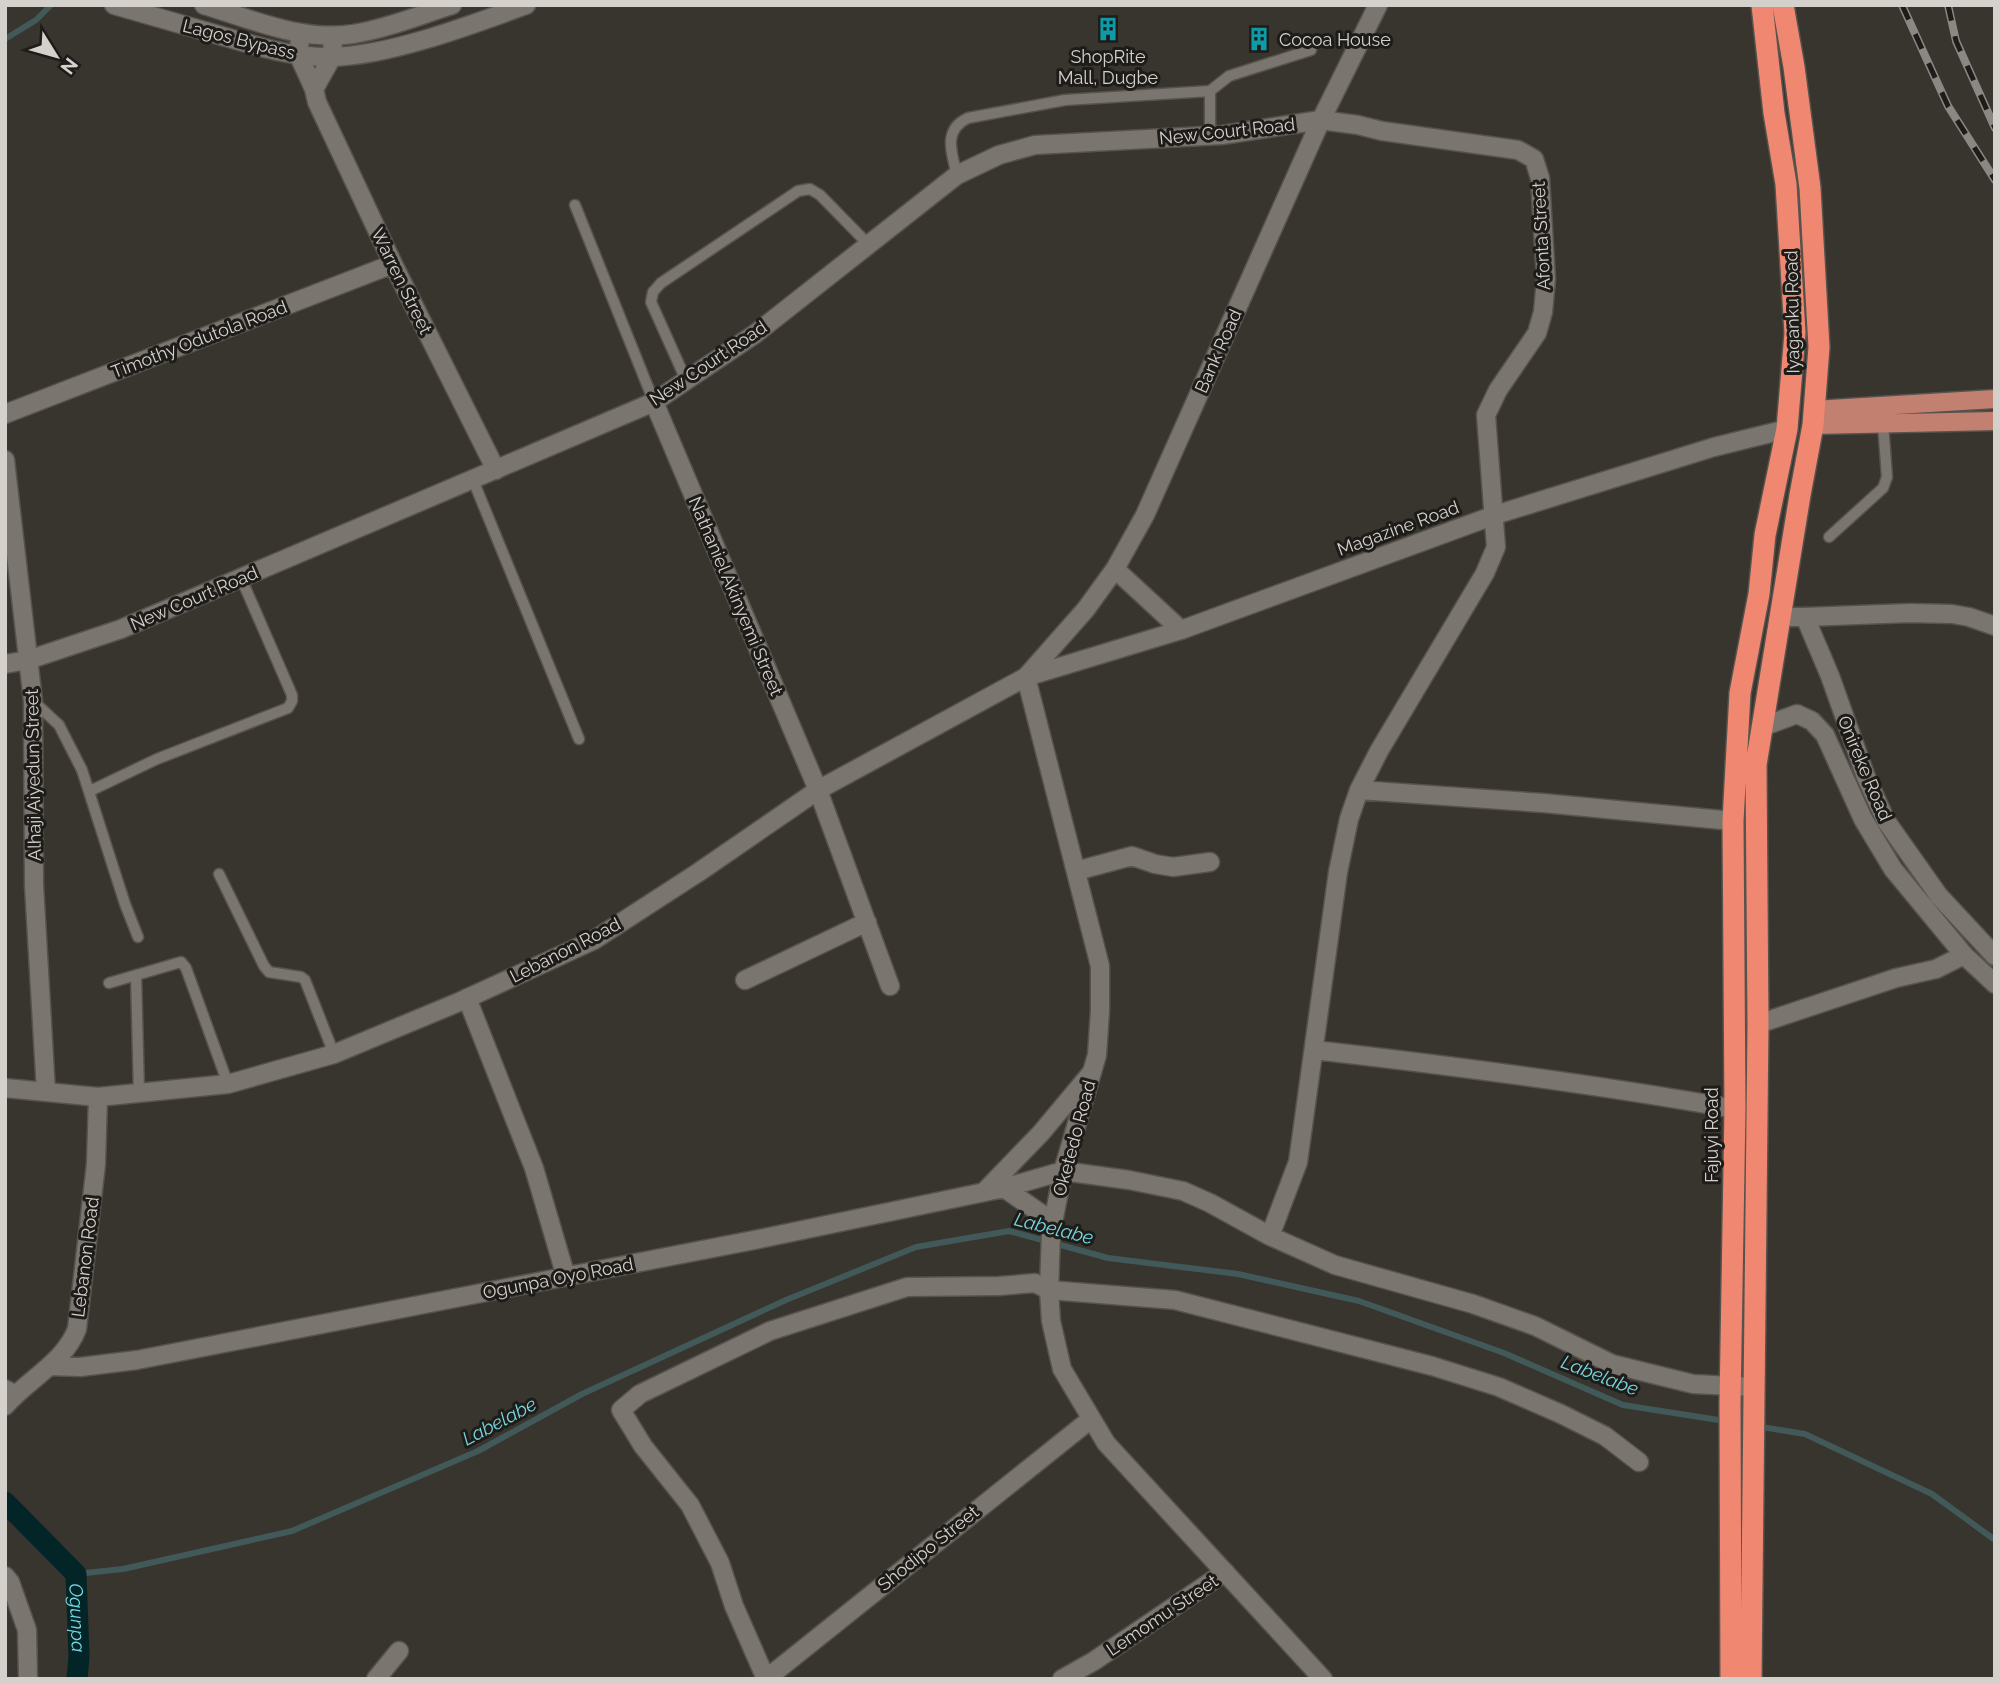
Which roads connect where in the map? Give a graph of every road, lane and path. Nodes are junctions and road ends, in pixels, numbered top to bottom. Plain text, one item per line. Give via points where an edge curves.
1 (114, 5) edge
2 (204, 5) edge
3 (452, 5) edge
4 (526, 5) edge
5 (1378, 5) edge
6 (1762, 5) edge
7 (1783, 5) edge
8 (301, 33) junction
9 (333, 36) junction
10 (1311, 50) dead end
11 (298, 54) junction
12 (332, 57) junction
13 (314, 89) junction
14 (1210, 91) junction
15 (1321, 120) junction
16 (1210, 136) junction
17 (957, 175) junction
18 (575, 205) dead end
19 (869, 245) junction
20 (393, 264) junction
21 (686, 380) junction
22 (1995, 398) edge
23 (654, 402) junction
24 (5, 414) edge
25 (1813, 417) junction
26 (1995, 421) edge
27 (1882, 424) junction
28 (1787, 429) junction
29 (5, 460) edge
30 (496, 470) junction
31 (473, 480) junction
32 (1495, 515) junction
33 (1829, 537) dead end
34 (1115, 569) junction
35 (241, 578) junction
36 (1759, 594) joint
37 (1780, 617) junction
38 (1805, 617) junction
39 (1995, 626) edge
40 (1181, 629) junction
41 (28, 660) junction
42 (5, 664) edge
43 (1026, 677) junction
44 (33, 701) junction
45 (1762, 727) junction
46 (579, 738) dead end
47 (818, 790) junction
48 (1359, 790) junction
49 (90, 791) junction
50 (1733, 821) junction
51 (1210, 862) dead end
52 (1076, 870) junction
53 (219, 874) dead end
54 (867, 922) junction
55 (138, 937) dead end
56 (1964, 955) junction
57 (1995, 956) edge
58 (136, 975) junction
59 (745, 981) dead end
60 (109, 983) dead end
61 (1995, 984) edge
62 (890, 986) dead end
63 (467, 998) junction
64 (1758, 1024) junction
65 (1314, 1050) junction
66 (334, 1054) junction
67 (1092, 1072) junction
68 (228, 1084) junction
69 (5, 1088) edge
70 (46, 1092) junction
71 (139, 1093) junction
72 (98, 1097) junction
73 (1735, 1109) junction
74 (1063, 1171) junction
75 (1004, 1188) junction
76 (985, 1191) junction
77 (1052, 1228) junction
78 (1270, 1236) junction
79 (566, 1277) junction
80 (1049, 1284) junction
81 (50, 1366) junction
82 (1754, 1387) junction
83 (12, 1388) edge
84 (1731, 1396) junction
85 (5, 1406) edge
86 (1091, 1419) junction
87 (1639, 1462) dead end
88 (1742, 1472) junction
89 (1225, 1572) junction
90 (5, 1576) edge
91 (399, 1651) dead end
92 (28, 1679) edge
93 (376, 1679) edge
94 (766, 1679) edge
95 (1062, 1679) edge
96 (1323, 1679) edge
97 (1731, 1679) edge
98 (1751, 1679) edge

1 - 11 street, Lagos Bypass
2 - 8 street, Lagos Bypass
3 - 9 street, Lagos Bypass
4 - 12 street, Lagos Bypass via 366,54
5 - 15 street, Bank Road
6 - 28 highway, Iyaganku Road via 1786,184 1795,333
7 - 25 highway, Iyaganku Road via 1810,188 1819,347
8 - 9 street, Lagos Bypass
8 - 11 street
9 - 12 street
10 - 14 lane via 1229,76
11 - 12 street, Lagos Bypass
11 - 13 street, Warren Street
12 - 13 street
13 - 20 street, Warren Street
14 - 16 lane
14 - 17 lane via 1065,100 968,118 950,136
15 - 16 street, New Court Road
15 - 32 street, Afonta Street via 1518,150 1534,159 1543,216 1543,312 1537,333 1497,390 1486,415
15 - 34 street, Bank Road via 1145,515
16 - 17 street, New Court Road via 1035,145 999,155
17 - 19 street, New Court Road
18 - 23 lane
19 - 21 street, New Court Road via 755,334
19 - 21 lane via 820,195 810,189 798,191 661,283 651,302
20 - 24 street, Timothy Odutola Road
20 - 30 street, Warren Street
21 - 23 street, New Court Road
22 - 25 main road
23 - 30 street, New Court Road
23 - 47 street, Nathaniel Akinyemi Street
25 - 27 main road
25 - 37 highway, Iyaganku Road
26 - 27 main road
27 - 33 lane via 1887,477 1883,488
28 - 32 street, Magazine Road
28 - 36 highway, Iyaganku Road via 1765,535
29 - 41 street, Alhaji Aiyedun Street
30 - 31 street, New Court Road
31 - 35 street, New Court Road
31 - 46 lane
32 - 40 street, Magazine Road
32 - 48 street via 1496,547 1485,573
34 - 40 street
34 - 43 street, Bank Road
35 - 41 street, New Court Road via 121,629
35 - 49 lane via 292,695 288,708 157,759
36 - 50 highway, Fajuyi Road via 1740,693
37 - 38 street
37 - 45 highway, Fajuyi Road
38 - 39 street via 1952,614
38 - 57 street, Onireke Road via 1886,821 1939,896
40 - 43 street, Magazine Road
41 - 42 street, New Court Road
41 - 44 street, Alhaji Aiyedun Street
43 - 47 street, Lebanon Road
43 - 52 street, Oketedo Road
44 - 49 lane via 60,725
44 - 70 street, Alhaji Aiyedun Street via 34,885
45 - 56 street, Onireke Road via 1797,714 1825,735 1863,819 1893,869
45 - 64 highway, Fajuyi Road via 1756,765
47 - 54 street, Nathaniel Akinyemi Street
47 - 63 street, Lebanon Road via 594,940
48 - 50 street
48 - 65 street via 1338,872
49 - 55 lane
50 - 73 highway, Fajuyi Road
51 - 52 street via 1173,867 1132,856
52 - 67 street, Oketedo Road via 1100,966 1099,1033
53 - 66 lane via 264,967 305,980
54 - 59 street
54 - 62 street, Nathaniel Akinyemi Street
56 - 61 street, Onireke Road
56 - 64 street via 1936,969
58 - 60 lane
58 - 68 lane via 181,962
58 - 71 lane
63 - 66 street, Lebanon Road
63 - 79 street via 534,1168
64 - 82 highway, Fajuyi Road
65 - 73 street via 1481,1069
65 - 78 street via 1298,1162
66 - 68 street, Lebanon Road
67 - 74 street, Oketedo Road
67 - 76 street
68 - 71 street, Lebanon Road
69 - 70 street, Lebanon Road
70 - 72 street, Lebanon Road
71 - 72 street, Lebanon Road
72 - 81 street, Lebanon Road via 96,1164 77,1329 67,1350
73 - 84 highway, Fajuyi Road
74 - 75 street, Ogunpa Oyo Road
74 - 77 street, Oketedo Road
74 - 78 street via 1183,1191
75 - 76 street, Ogunpa Oyo Road
75 - 77 street
76 - 79 street, Ogunpa Oyo Road
77 - 80 street, Oketedo Road
78 - 84 street via 1335,1265 1535,1325 1612,1364
79 - 81 street, Ogunpa Oyo Road via 137,1360
80 - 86 street, Oketedo Road via 1051,1321 1062,1369
80 - 87 street via 1175,1300 1432,1366 1499,1387 1560,1414 1605,1436
80 - 94 street via 907,1287 770,1331 640,1394 621,1410 690,1505 720,1563
81 - 83 street, Lebanon Road
82 - 84 street
82 - 88 highway, Fajuyi Road
83 - 85 street, Lebanon Road
84 - 88 highway, Fajuyi Road
86 - 89 street, Oketedo Road via 1106,1443
86 - 94 street, Shodipo Street
88 - 97 highway, Fajuyi Road
88 - 98 highway, Fajuyi Road
89 - 95 street, Lemomu Street
89 - 96 street, Oketedo Road
90 - 92 street via 27,1630
91 - 93 street

